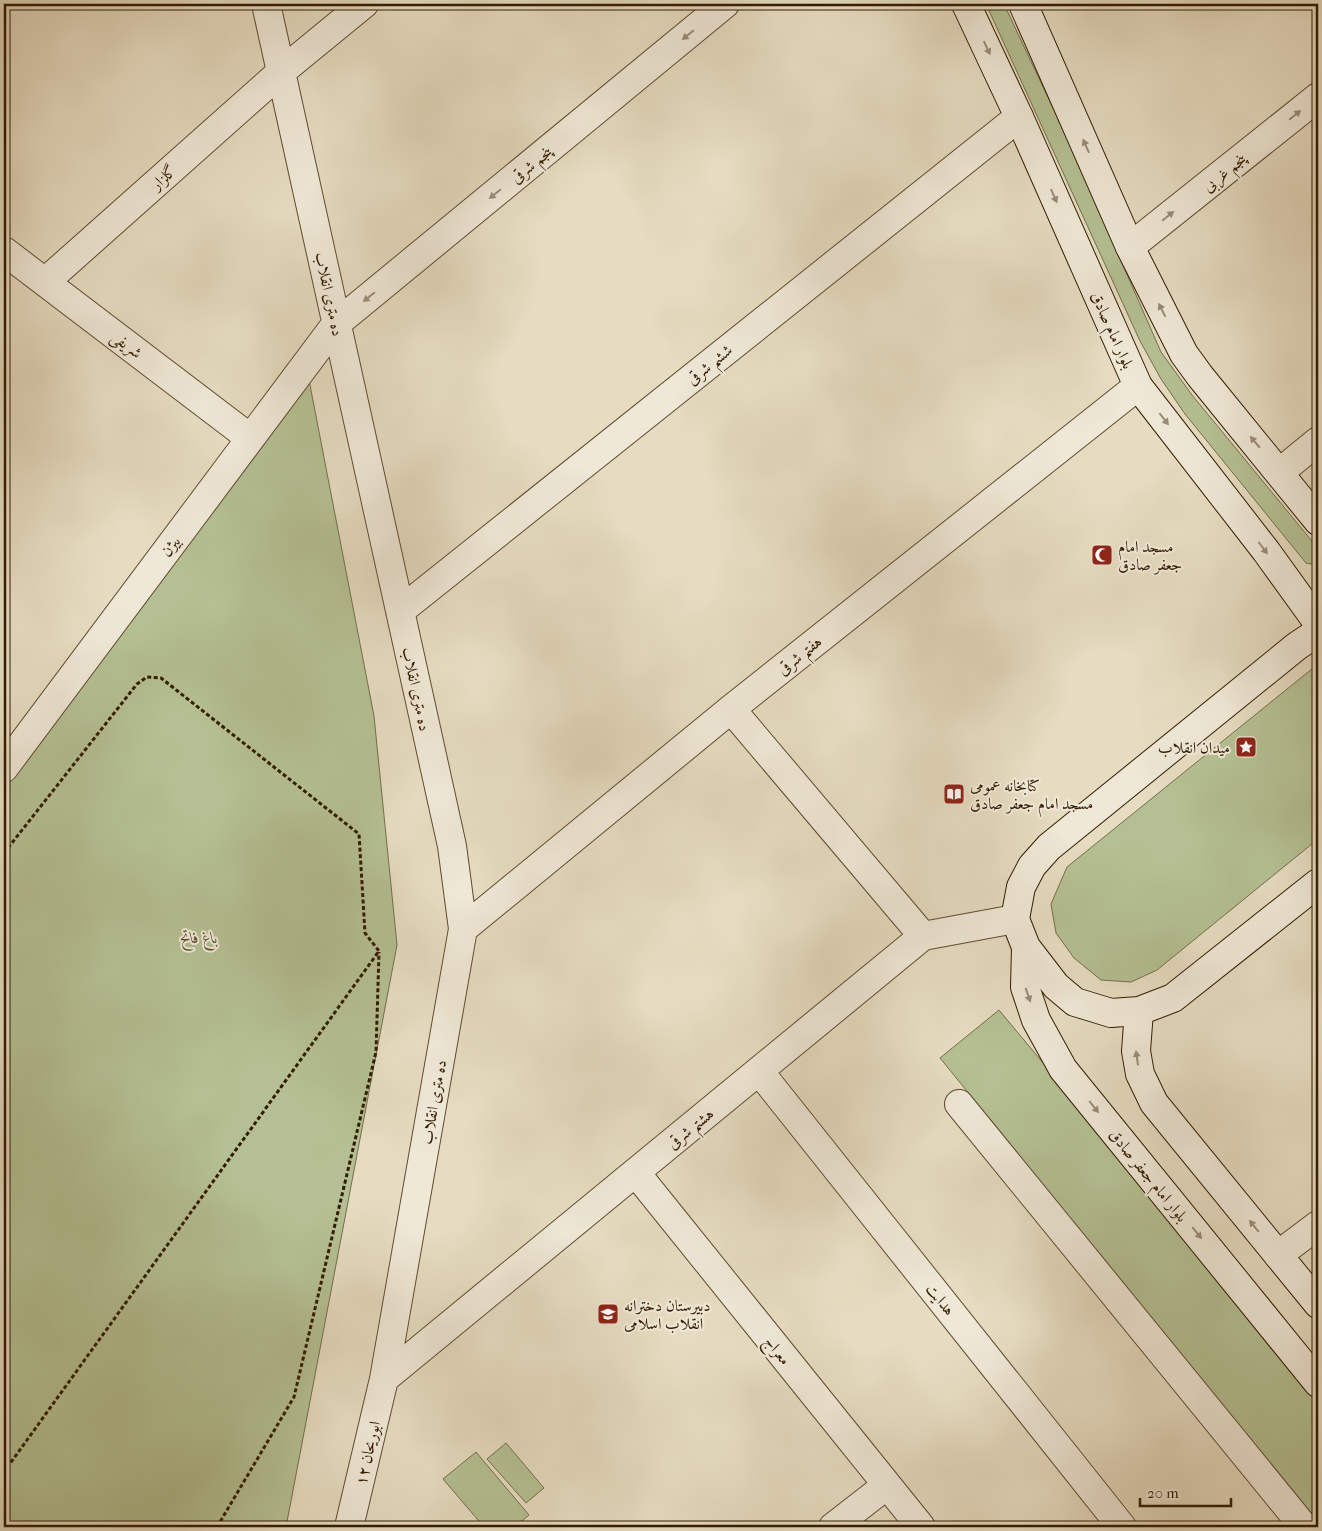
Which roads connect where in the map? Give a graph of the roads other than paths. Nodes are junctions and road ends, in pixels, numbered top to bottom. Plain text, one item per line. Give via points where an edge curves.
1 (266, 4) edge
2 (364, 4) edge
3 (725, 4) edge
4 (966, 4) edge
5 (1024, 4) edge
6 (281, 72) junction
7 (1318, 96) edge
8 (1018, 116) junction
9 (1130, 247) junction
10 (4, 251) edge
11 (45, 282) junction
12 (336, 324) junction
13 (1138, 386) junction
14 (250, 438) junction
15 (1318, 441) edge
16 (1280, 472) junction
17 (1318, 521) edge
18 (400, 611) junction
19 (1318, 623) edge
20 (1318, 632) edge
21 (731, 709) junction
22 (4, 768) edge
23 (1318, 883) edge
24 (1015, 919) junction
25 (463, 929) junction
26 (923, 936) junction
27 (1026, 947) junction
28 (1139, 1011) junction
29 (759, 1071) junction
30 (959, 1104) dead end
31 (636, 1173) junction
32 (1318, 1225) edge
33 (1278, 1255) junction
34 (1318, 1304) edge
35 (384, 1379) junction
36 (1318, 1382) edge
37 (887, 1485) junction
38 (350, 1527) edge
39 (833, 1527) edge
40 (921, 1527) edge
41 (1122, 1527) edge
42 (1304, 1527) edge

1 - 6 street, ده متری انقلاب
2 - 6 street, گلزار
3 -> 12 street, پنجم شرقی
4 -> 8 street, بلوار امام صادق
9 -> 5 street
6 - 11 street, گلزار
6 - 12 street, ده متری انقلاب
9 -> 7 street, پنجم غربی
8 -> 13 street, بلوار امام صادق
8 - 18 street, ششم شرقی
16 -> 9 street via 1184,354
10 - 11 street, شریفی
11 - 14 street, شریفی
12 - 14 street, بیژن
12 - 18 street, ده متری انقلاب
13 -> 19 street, بلوار امام صادق
13 - 21 street, هفتم شرقی
14 - 22 street, بیژن
15 - 16 street
16 - 17 street
18 - 25 street, ده متری انقلاب via 452,846
20 - 24 street via 1049,847 1032,866 1022,887
21 - 25 street, هفتم شرقی
21 - 26 street
23 - 28 street via 1173,998
24 - 26 street, هشتم شرقی
24 - 27 street
25 - 35 street, ده متری انقلاب
26 - 29 street, هشتم شرقی
27 - 28 street via 1056,986 1075,1002 1111,1013
27 -> 36 street, بلوار امام جعفر صادق via 1025,987 1036,1020 1063,1070
33 -> 28 street via 1154,1103 1140,1074 1136,1051
29 - 31 street, هشتم شرقی
29 - 41 street, هدایت
30 - 42 street
31 - 35 street, هشتم شرقی
31 - 37 street, معراج
32 - 33 street
33 - 34 street
35 - 38 street, ابوریحان ۱۲
37 - 39 street
37 - 40 street, معراج

